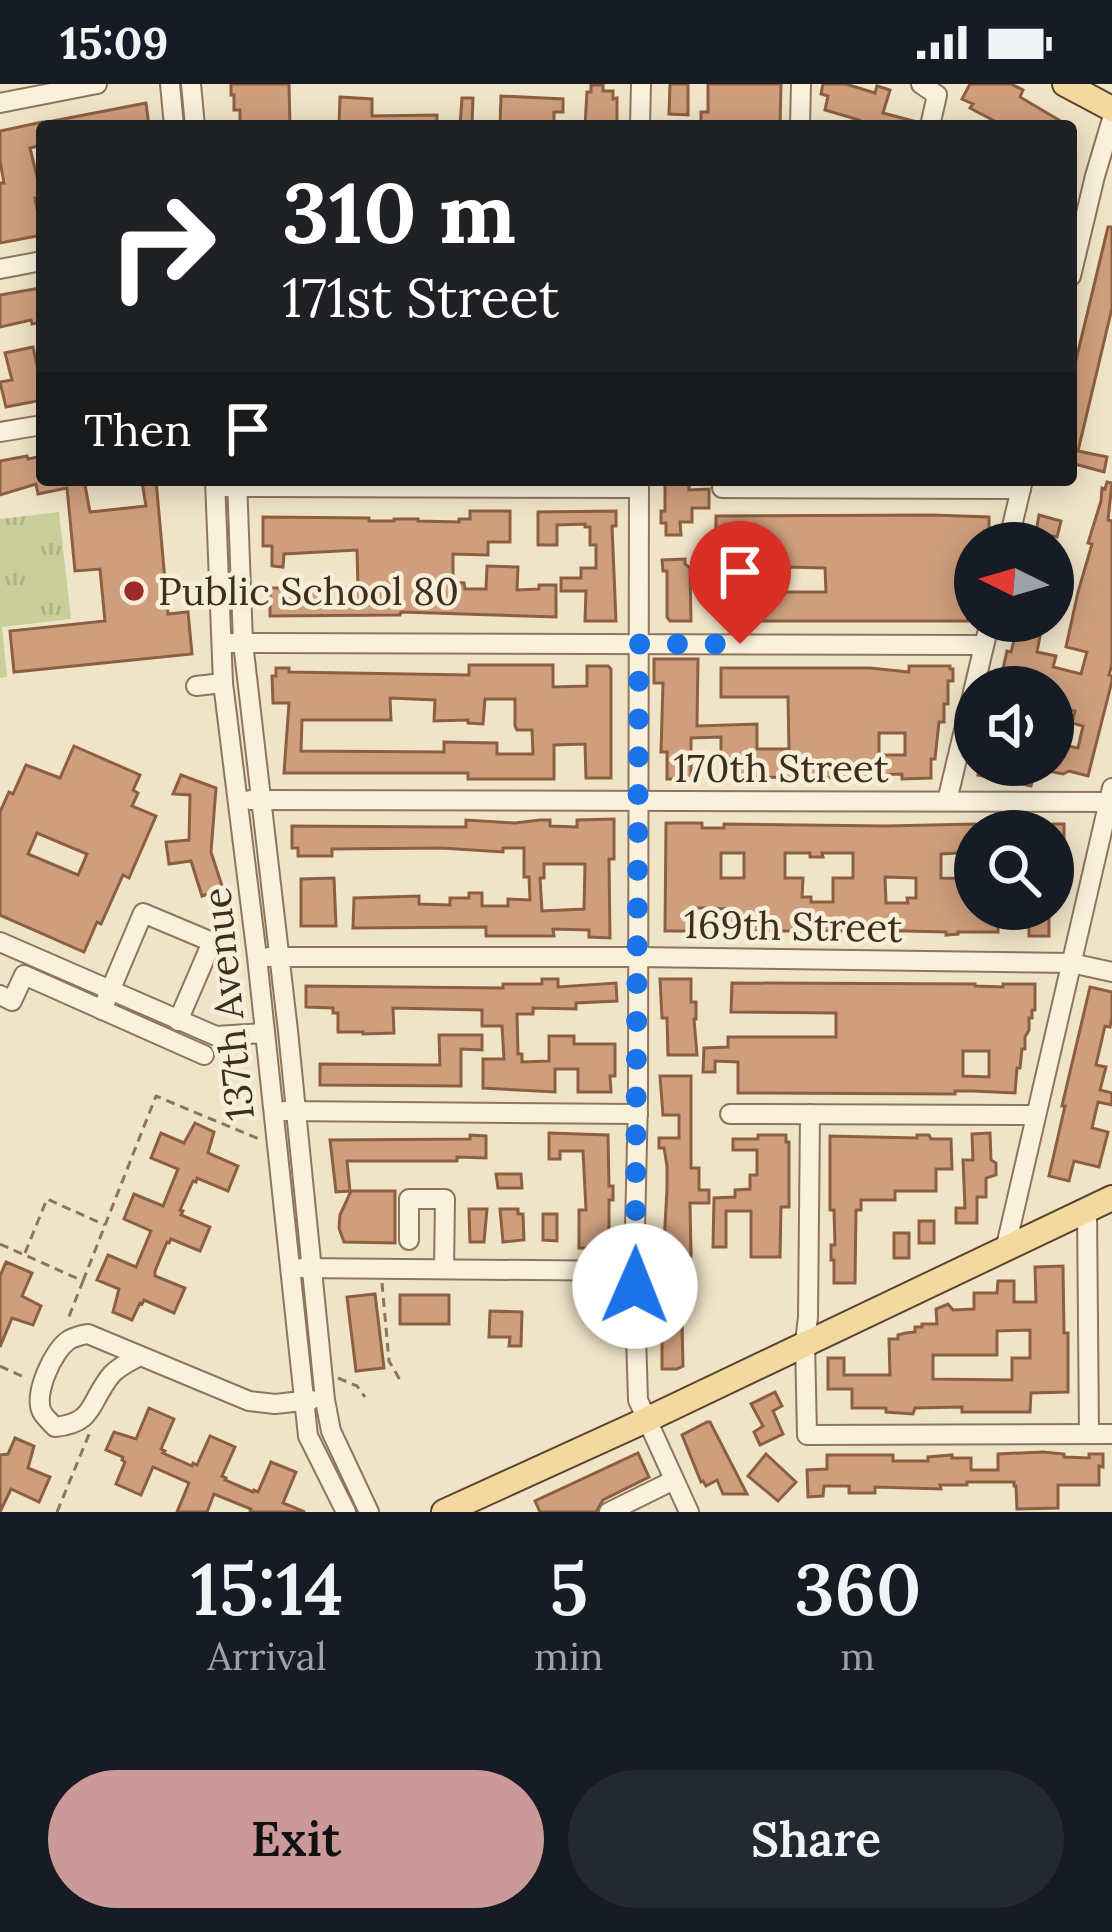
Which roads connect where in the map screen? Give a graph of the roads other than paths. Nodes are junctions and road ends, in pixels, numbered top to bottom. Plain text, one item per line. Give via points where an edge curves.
1 (97, 84) edge
2 (170, 84) edge
3 (191, 84) edge
4 (640, 84) edge
5 (800, 84) edge
6 (1065, 84) edge
7 (934, 88) edge
8 (0, 103) edge
9 (1112, 109) edge
10 (1112, 119) edge
11 (174, 120) edge
12 (195, 120) edge
13 (640, 120) edge
14 (800, 120) edge
15 (930, 120) edge
16 (1077, 236) edge
17 (36, 262) edge
18 (0, 269) edge
19 (36, 426) edge
20 (0, 433) edge
21 (215, 486) edge
22 (238, 486) edge
23 (639, 486) edge
24 (872, 486) edge
25 (1022, 486) edge
26 (722, 488) dead end
27 (1013, 522) edge
28 (220, 642) junction
29 (985, 642) edge
30 (243, 643) junction
31 (639, 644) junction
32 (984, 645) junction
33 (223, 683) junction
34 (196, 686) dead end
35 (1110, 795) edge
36 (238, 800) junction
37 (261, 800) junction
38 (639, 800) junction
39 (947, 801) junction
40 (0, 942) edge
41 (279, 956) junction
42 (257, 957) junction
43 (638, 957) junction
44 (1071, 963) junction
45 (1112, 972) edge
46 (0, 995) edge
47 (106, 1000) junction
48 (178, 1021) junction
49 (265, 1034) junction
50 (204, 1055) dead end
51 (274, 1111) junction
52 (296, 1112) junction
53 (638, 1114) junction
54 (730, 1114) dead end
55 (810, 1114) junction
56 (1035, 1114) junction
57 (1112, 1198) edge
58 (1087, 1210) junction
59 (409, 1240) dead end
60 (1006, 1246) junction
61 (290, 1268) junction
62 (312, 1268) junction
63 (444, 1269) junction
64 (634, 1271) junction
65 (88, 1334) junction
66 (805, 1342) junction
67 (138, 1357) junction
68 (108, 1380) junction
69 (304, 1400) junction
70 (326, 1400) junction
71 (646, 1420) junction
72 (1089, 1434) junction
73 (1112, 1434) edge
74 (674, 1480) junction
75 (638, 1505) edge
76 (346, 1512) edge
77 (369, 1512) edge
78 (444, 1512) edge
79 (609, 1512) edge
80 (688, 1512) edge

1 - 8 street
2 - 11 street
3 - 12 street
4 - 13 street
5 - 14 street
6 - 9 main road
7 - 15 street
10 - 16 street via 1086,176
17 - 18 street
19 - 20 street
21 - 28 street, 137th Avenue
22 - 30 street, 137th Avenue
23 - 31 street
24 - 26 street
25 - 27 street
28 - 30 street
28 - 33 street, 137th Avenue
29 - 32 street
30 - 31 street
30 - 37 street, 137th Avenue
31 - 32 street
31 - 38 street
32 - 39 street
33 - 34 street
33 - 36 street, 137th Avenue
35 - 39 street, 170th Street
35 - 44 street
36 - 37 street, 170th Street
36 - 42 street, 137th Avenue
37 - 38 street, 170th Street
37 - 41 street, 137th Avenue
38 - 39 street, 170th Street
38 - 43 street
40 - 47 street
41 - 42 street, 169th Street
41 - 43 street, 169th Street
41 - 52 street, 137th Avenue
42 - 49 street, 137th Avenue
43 - 44 street, 169th Street
43 - 53 street
44 - 45 street, 169th Street
44 - 56 street
46 - 47 street via 12,1000 24,975
47 - 48 street
47 - 48 street via 143,913 212,942
47 - 50 street
48 - 49 street via 216,1036
49 - 51 street, 137th Avenue
51 - 52 street
51 - 61 street, 137th Avenue
52 - 53 street
52 - 62 street, 137th Avenue
53 - 64 street
54 - 55 street
55 - 56 street
55 - 66 street
56 - 60 street
57 - 58 main road
58 - 60 main road
58 - 72 street
59 - 63 street via 409,1199 446,1199
60 - 66 main road
61 - 62 street
61 - 69 street, 137th Avenue
62 - 63 street
62 - 70 street, 137th Avenue
63 - 64 street
64 - 71 street via 638,1400
65 - 67 street
65 - 68 street
65 - 68 street via 57,1352 44,1378 42,1414 55,1427 73,1426
66 - 71 main road
66 - 72 street via 807,1435
67 - 68 street
67 - 69 street via 249,1401
69 - 70 street
69 - 76 street, 137th Avenue via 308,1436
70 - 77 street, 137th Avenue via 331,1431
71 - 74 street
71 - 78 main road
72 - 73 street
74 - 75 street
74 - 80 street
75 - 79 street

